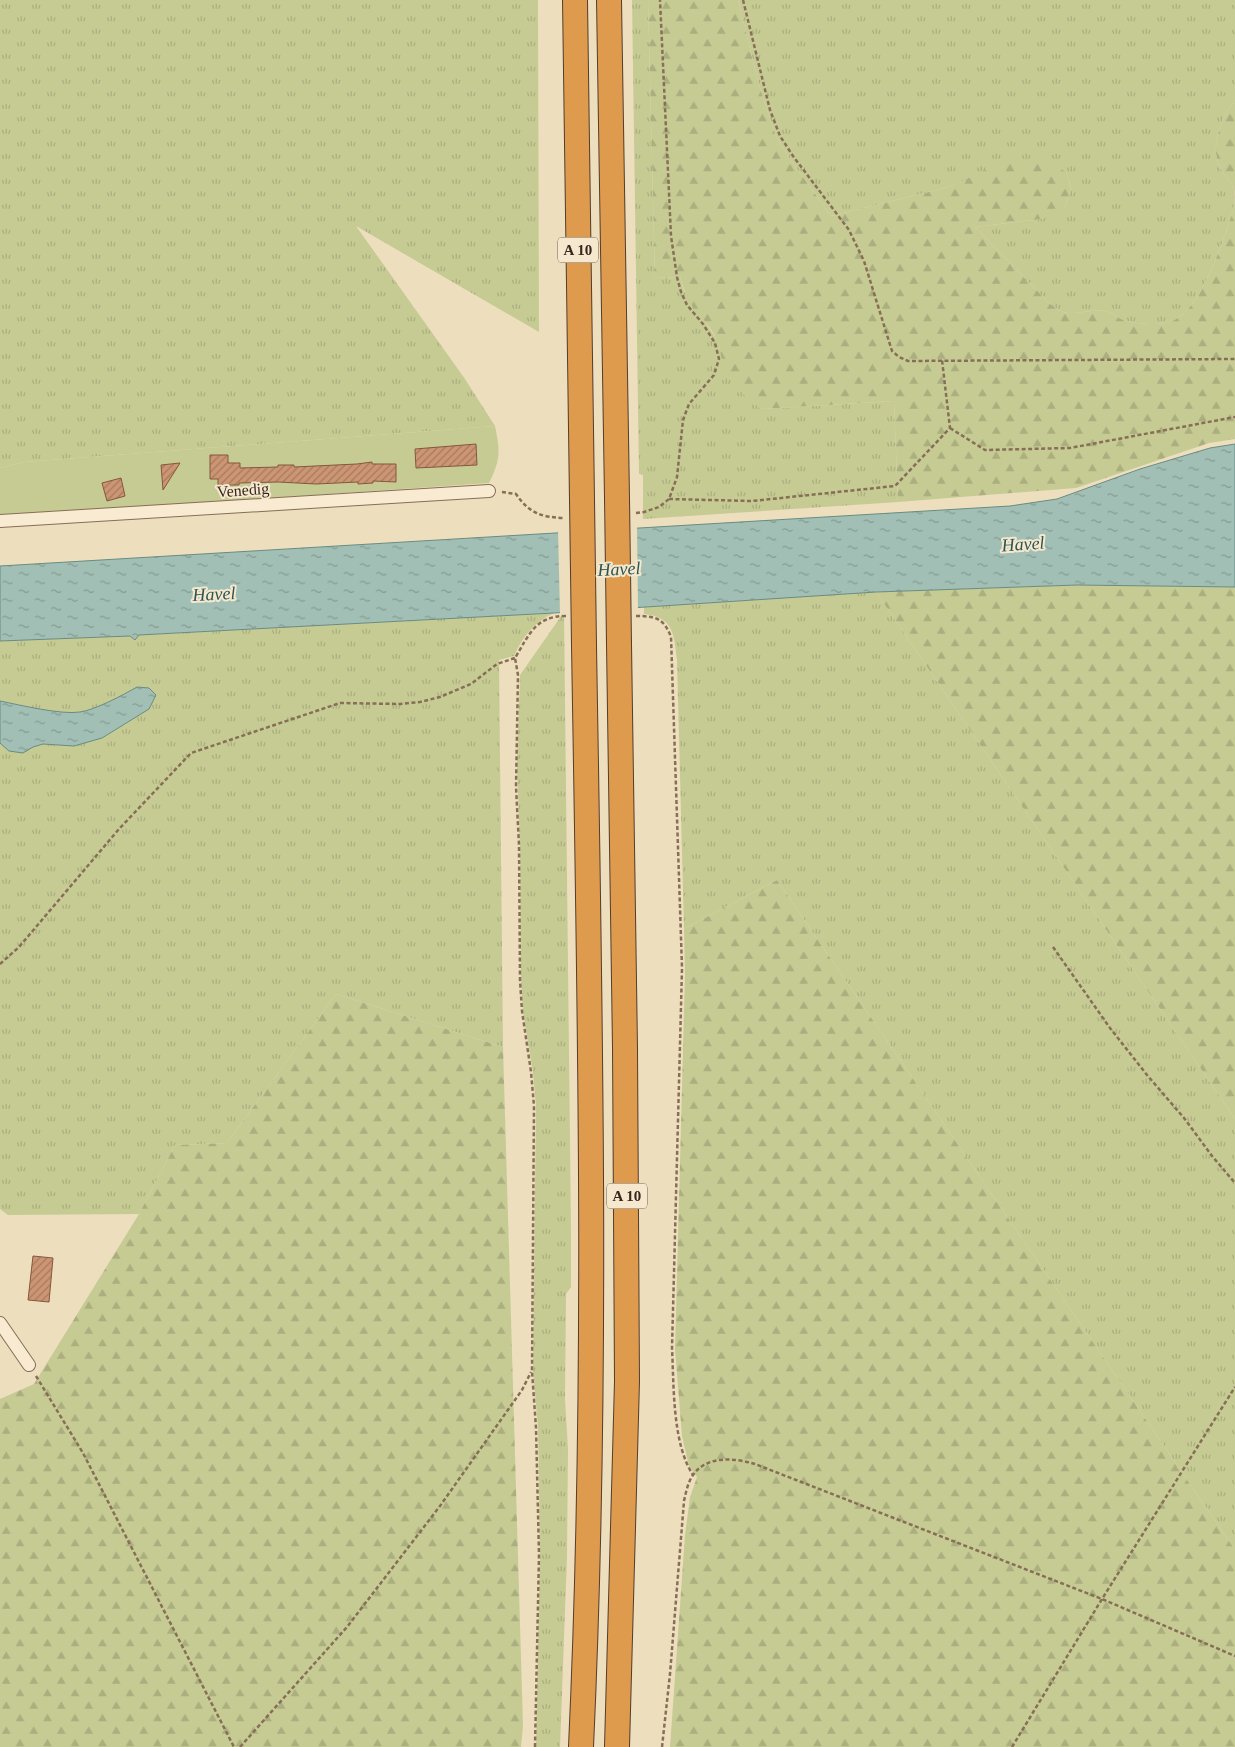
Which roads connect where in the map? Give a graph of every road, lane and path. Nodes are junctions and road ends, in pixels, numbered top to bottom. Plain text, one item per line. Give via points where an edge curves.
1 (575, 0) edge
2 (609, 0) edge
3 (660, 0) edge
4 (743, 0) edge
5 (1235, 359) edge
6 (942, 360) junction
7 (1235, 418) edge
8 (950, 428) junction
9 (489, 490) dead end
10 (0, 521) edge
11 (575, 616) dead end
12 (629, 616) dead end
13 (515, 658) junction
14 (1053, 947) dead end
15 (0, 964) edge
16 (1235, 1182) edge
17 (0, 1323) edge
18 (29, 1365) joint
19 (532, 1370) junction
20 (1235, 1387) edge
21 (693, 1475) junction
22 (1102, 1599) junction
23 (1235, 1656) edge
24 (234, 1747) edge
25 (240, 1747) edge
26 (535, 1747) edge
27 (581, 1747) edge
28 (617, 1747) edge
29 (662, 1747) edge
30 (1012, 1747) edge

1 - 27 highway, A 10, bridge via 592,1207 590,1492
2 - 28 highway, A 10, bridge via 627,1185
3 - 8 path via 671,236 677,277 687,305 715,343 719,359 714,375 689,404 683,420 677,477 669,499 752,501 895,486
4 - 6 path via 770,110 780,136 849,230 864,261 892,351 908,361
5 - 6 path
6 - 8 path
7 - 8 path via 1070,448 984,450
9 - 10 street, Venedig
11 - 13 path via 556,616 538,624
12 - 21 path via 650,616 660,620 672,637 682,968 672,1348 680,1440
13 - 15 path via 497,664 471,684 440,698 400,704 340,703 191,753 119,829 19,947
13 - 19 path via 518,675 516,787 520,980 534,1106
14 - 16 path via 1116,1036
17 - 18 street
18 - 24 path via 83,1453
19 - 25 path via 522,1390 440,1506 358,1612
19 - 26 path via 539,1555
20 - 22 path
21 - 22 path via 711,1462 728,1459 749,1462
21 - 29 path via 684,1501
22 - 23 path
22 - 30 path

